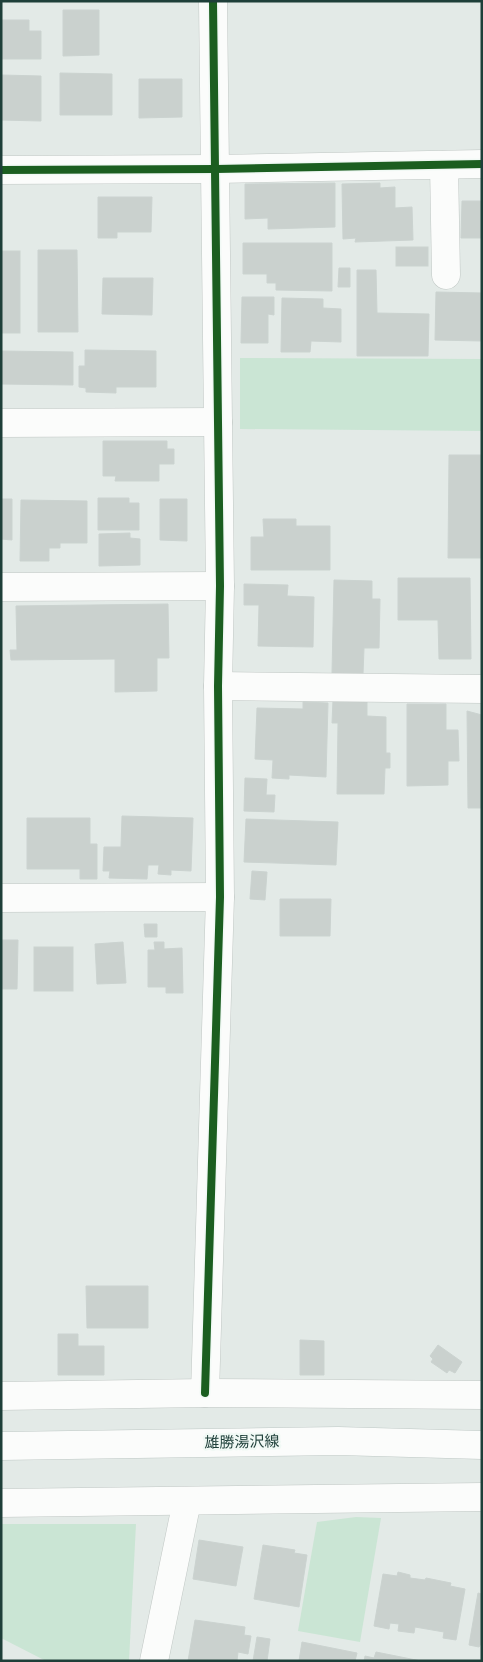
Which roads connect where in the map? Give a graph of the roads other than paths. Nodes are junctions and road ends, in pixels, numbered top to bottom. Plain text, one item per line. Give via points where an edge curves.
1 (213, 1) edge
2 (482, 164) edge
3 (444, 165) junction
4 (216, 169) junction
5 (1, 170) edge
6 (446, 275) dead end
7 (218, 422) junction
8 (1, 423) edge
9 (1, 586) edge
10 (220, 586) junction
11 (218, 686) junction
12 (482, 688) edge
13 (220, 897) junction
14 (1, 898) edge
15 (205, 1393) junction
16 (482, 1395) edge
17 (1, 1396) edge
18 (482, 1445) edge
19 (1, 1446) edge
20 (482, 1497) edge
21 (187, 1501) junction
22 (1, 1503) edge
23 (154, 1661) edge

1 - 4 street
2 - 3 street
3 - 4 street
3 - 6 street
4 - 5 street
4 - 7 street
7 - 8 street
7 - 10 street
9 - 10 street
10 - 11 street
11 - 12 street
11 - 13 street
13 - 14 street
13 - 15 street
15 - 16 street
15 - 17 street
18 - 19 street, 雄勝湯沢線 via 338,1441
20 - 21 street
21 - 22 street
21 - 23 street

